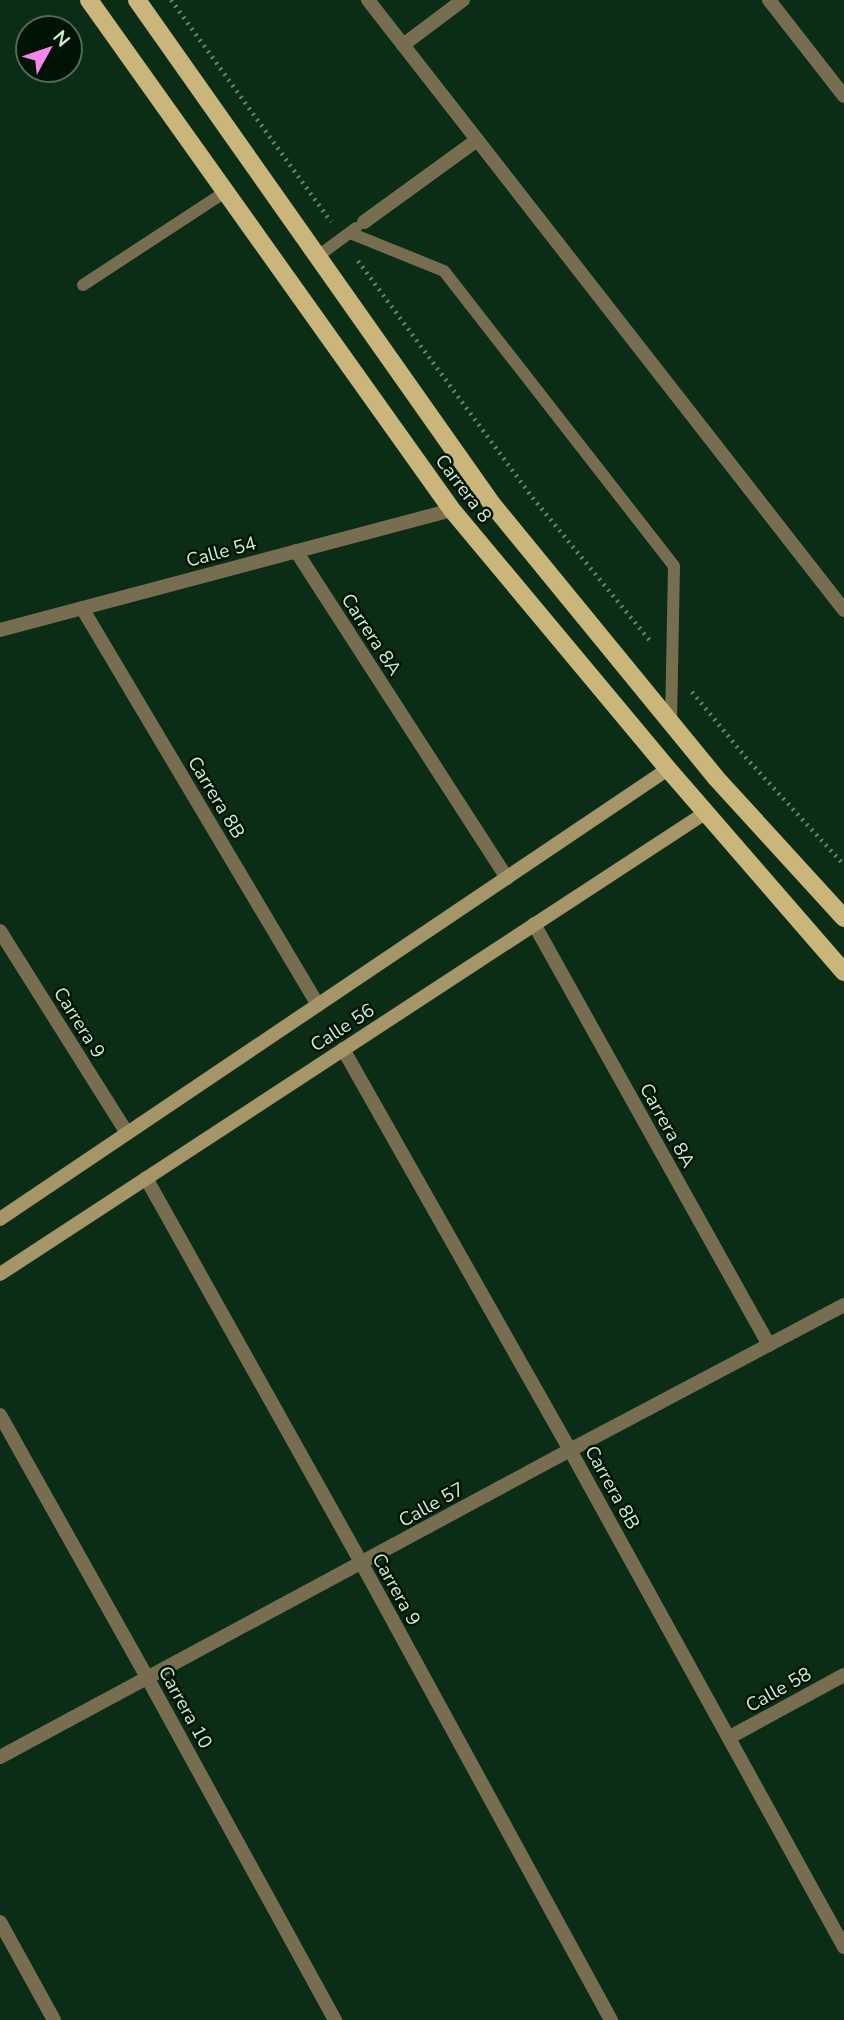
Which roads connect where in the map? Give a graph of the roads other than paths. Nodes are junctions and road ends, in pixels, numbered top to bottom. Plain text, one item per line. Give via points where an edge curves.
1 (89, 0) edge
2 (137, 0) edge
3 (368, 0) edge
4 (463, 0) edge
5 (769, 0) edge
6 (403, 45) junction
7 (844, 96) edge
8 (477, 140) junction
9 (225, 192) junction
10 (365, 222) joint
11 (346, 235) junction
12 (318, 256) junction
13 (83, 285) dead end
14 (452, 510) junction
15 (296, 551) junction
16 (82, 608) junction
17 (844, 610) edge
18 (0, 630) edge
19 (671, 723) junction
20 (668, 769) junction
21 (705, 813) junction
22 (507, 878) junction
23 (844, 918) edge
24 (534, 924) junction
25 (0, 931) edge
26 (844, 972) edge
27 (318, 1005) junction
28 (343, 1049) junction
29 (127, 1133) junction
30 (146, 1178) junction
31 (0, 1219) edge
32 (0, 1274) edge
33 (844, 1305) edge
34 (769, 1345) junction
35 (0, 1415) edge
36 (570, 1450) junction
37 (362, 1564) junction
38 (844, 1675) edge
39 (148, 1679) junction
40 (730, 1737) junction
41 (0, 1757) edge
42 (0, 1922) edge
43 (844, 1947) edge
44 (54, 2020) edge
45 (335, 2020) edge
46 (611, 2020) edge

1 - 9 main road, Carrera 8
2 - 12 main road, Carrera 8
3 - 6 street
4 - 6 street
5 - 7 street
6 - 8 street
8 - 10 street
8 - 17 street
9 - 13 lane
9 - 14 main road, Carrera 8
10 - 11 lane
11 - 12 lane
11 - 19 lane via 444,271 674,566
12 - 19 main road, Carrera 8 via 492,504
14 - 15 street, Calle 54
14 - 20 main road, Carrera 8
15 - 16 street, Calle 54
15 - 22 street, Carrera 8A
16 - 18 street, Calle 54
16 - 27 street, Carrera 8B
19 - 23 main road, Carrera 8
20 - 21 main road, Carrera 8
20 - 22 street, Calle 56
21 - 24 street, Calle 56
21 - 26 main road, Carrera 8
22 - 27 street, Calle 56
24 - 28 street, Calle 56
24 - 34 street, Carrera 8A
25 - 29 street, Carrera 9
27 - 29 street, Calle 56
28 - 30 street, Calle 56
28 - 36 street, Carrera 8B
29 - 31 street, Calle 56
30 - 32 street, Calle 56
30 - 37 street, Carrera 9
33 - 34 street, Calle 57
34 - 36 street, Calle 57
35 - 39 street, Carrera 10
36 - 37 street, Calle 57
36 - 40 street, Carrera 8B
37 - 39 street, Calle 57
37 - 46 street, Carrera 9
38 - 40 street, Calle 58
39 - 41 street, Calle 57
39 - 45 street, Carrera 10
40 - 43 street, Carrera 8B
42 - 44 street

